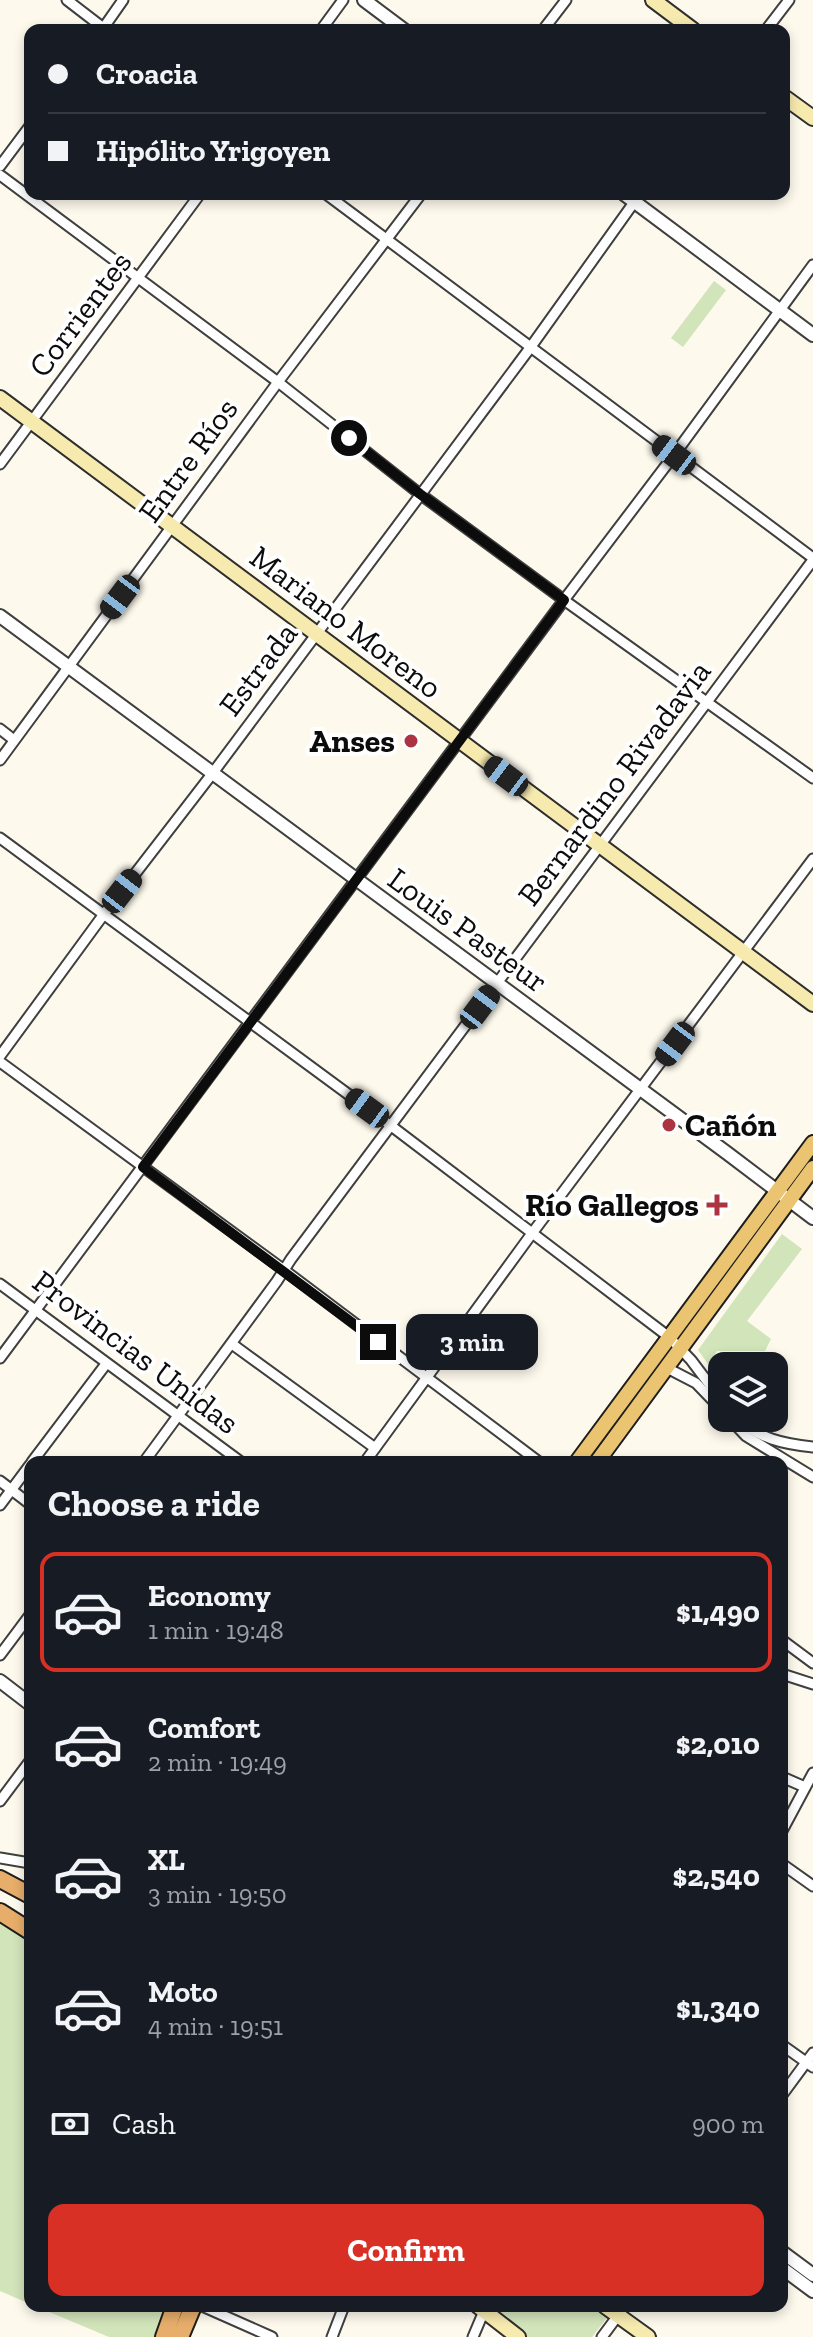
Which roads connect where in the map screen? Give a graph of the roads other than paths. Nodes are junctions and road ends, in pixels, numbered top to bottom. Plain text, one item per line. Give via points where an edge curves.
1 (67, 0) edge
2 (123, 0) edge
3 (343, 0) edge
4 (364, 0) edge
5 (566, 0) edge
6 (653, 0) edge
7 (789, 0) edge
8 (97, 24) edge
9 (106, 24) edge
10 (325, 24) edge
11 (396, 24) edge
12 (548, 24) edge
13 (685, 24) edge
14 (771, 24) edge
15 (790, 101) edge
16 (813, 118) edge
17 (24, 134) edge
18 (0, 166) edge
19 (0, 175) edge
20 (24, 193) edge
21 (34, 200) edge
22 (196, 200) edge
23 (334, 200) edge
24 (417, 200) edge
25 (631, 200) edge
26 (637, 200) edge
27 (387, 241) junction
28 (813, 265) edge
29 (139, 278) junction
30 (779, 310) junction
31 (813, 335) edge
32 (530, 348) junction
33 (278, 382) junction
34 (0, 398) edge
35 (32, 422) junction
36 (674, 455) junction
37 (0, 464) edge
38 (420, 494) junction
39 (172, 527) junction
40 (813, 559) edge
41 (564, 600) junction
42 (0, 616) edge
43 (316, 635) junction
44 (68, 667) junction
45 (707, 703) junction
46 (0, 729) edge
47 (14, 740) junction
48 (459, 741) junction
49 (0, 760) edge
50 (212, 774) junction
51 (813, 778) edge
52 (0, 838) edge
53 (600, 845) junction
54 (813, 859) edge
55 (357, 880) junction
56 (104, 914) junction
57 (743, 952) junction
58 (497, 984) junction
59 (813, 1004) edge
60 (250, 1023) junction
61 (0, 1056) edge
62 (0, 1062) edge
63 (641, 1089) junction
64 (390, 1125) junction
65 (813, 1143) edge
66 (143, 1167) junction
67 (813, 1168) edge
68 (784, 1196) junction
69 (813, 1218) edge
70 (533, 1232) junction
71 (284, 1270) junction
72 (0, 1284) edge
73 (36, 1310) junction
74 (669, 1337) junction
75 (232, 1344) junction
76 (682, 1349) junction
77 (2, 1352) edge
78 (106, 1364) junction
79 (667, 1368) junction
80 (425, 1378) junction
81 (708, 1383) edge
82 (708, 1395) edge
83 (178, 1417) junction
84 (745, 1432) edge
85 (752, 1432) edge
86 (760, 1440) junction
87 (778, 1443) junction
88 (800, 1445) junction
89 (813, 1447) edge
90 (375, 1448) junction
91 (774, 1453) junction
92 (37, 1456) edge
93 (149, 1456) edge
94 (233, 1456) edge
95 (369, 1456) edge
96 (531, 1456) edge
97 (581, 1456) edge
98 (601, 1456) edge
99 (779, 1456) edge
100 (788, 1461) edge
101 (793, 1464) junction
102 (24, 1473) edge
103 (813, 1477) edge
104 (0, 1481) edge
105 (11, 1490) junction
106 (24, 1500) edge
107 (0, 1505) edge
108 (24, 1623) edge
109 (788, 1644) edge
110 (0, 1655) edge
111 (813, 1663) edge
112 (788, 1676) edge
113 (0, 1681) edge
114 (813, 1684) edge
115 (24, 1699) edge
116 (24, 1769) edge
117 (813, 1773) edge
118 (788, 1780) edge
119 (805, 1787) junction
120 (0, 1801) edge
121 (788, 1820) edge
122 (0, 1858) edge
123 (24, 1862) edge
124 (788, 1868) edge
125 (0, 1879) edge
126 (813, 1886) edge
127 (0, 1887) edge
128 (24, 1892) edge
129 (24, 1893) edge
130 (0, 1912) edge
131 (24, 1927) edge
132 (788, 2048) edge
133 (811, 2061) edge
134 (788, 2088) edge
135 (788, 2256) edge
136 (788, 2272) edge
137 (813, 2275) edge
138 (813, 2291) edge
139 (173, 2312) edge
140 (190, 2312) edge
141 (216, 2312) edge
142 (342, 2312) edge
143 (480, 2312) edge
144 (485, 2312) edge
145 (621, 2312) edge
146 (623, 2312) edge
147 (164, 2337) edge
148 (180, 2337) edge
149 (272, 2337) edge
150 (332, 2337) edge
151 (473, 2337) edge
152 (518, 2337) edge
153 (602, 2337) edge
154 (648, 2337) edge

1 - 8 street
2 - 9 street
3 - 10 street
4 - 11 street
5 - 12 street
6 - 13 main road
7 - 14 street
15 - 16 main road
17 - 18 street
19 - 20 street
21 - 29 street
22 - 29 street, Corrientes
23 - 27 street
24 - 27 street, Entre Ríos
25 - 32 street, Estrada
26 - 30 street
27 - 32 street
27 - 33 street, Entre Ríos
28 - 30 street
29 - 33 street
29 - 35 street, Corrientes
30 - 31 street
30 - 36 street
32 - 36 street
32 - 38 street, Estrada
33 - 38 street
33 - 39 street, Entre Ríos
34 - 35 main road, Mariano Moreno
35 - 37 street, Corrientes
35 - 39 main road, Mariano Moreno
36 - 40 street
36 - 41 street
38 - 41 street
38 - 43 street, Estrada
39 - 43 main road, Mariano Moreno
39 - 44 street, Entre Ríos
40 - 45 street, Bernardino Rivadavia
41 - 45 street
41 - 48 street
42 - 44 street, Louis Pasteur
43 - 48 main road, Mariano Moreno
43 - 50 street, Estrada
44 - 47 street, Entre Ríos
44 - 50 street, Louis Pasteur
45 - 51 street
45 - 53 street, Bernardino Rivadavia
46 - 47 street
47 - 49 street, Entre Ríos
48 - 53 main road, Mariano Moreno
48 - 55 street
50 - 55 street, Louis Pasteur
50 - 56 street, Estrada
52 - 56 street
53 - 57 main road, Mariano Moreno
53 - 58 street, Bernardino Rivadavia
54 - 57 street
55 - 58 street, Louis Pasteur
55 - 60 street
56 - 60 street
56 - 61 street, Estrada
57 - 59 main road, Mariano Moreno
57 - 63 street
58 - 63 street, Louis Pasteur
58 - 64 street, Bernardino Rivadavia
60 - 64 street
60 - 66 street
62 - 66 street
63 - 68 street, Louis Pasteur
63 - 70 street
64 - 70 street
64 - 71 street, Bernardino Rivadavia
65 - 68 main road
66 - 71 street
66 - 73 street
67 - 68 main road
68 - 69 street, Louis Pasteur
68 - 74 main road
68 - 76 main road
70 - 74 street
70 - 80 street
71 - 75 street, Bernardino Rivadavia
71 - 80 street
72 - 73 street, Provincias Unidas
73 - 77 street
73 - 78 street, Provincias Unidas
74 - 76 street
74 - 97 main road
75 - 83 street, Bernardino Rivadavia
75 - 90 street
76 - 79 main road
76 - 81 street
78 - 83 street, Provincias Unidas
78 - 92 street
79 - 82 street
79 - 98 main road
80 - 90 street
80 - 96 street
83 - 93 street, Bernardino Rivadavia
83 - 94 street, Provincias Unidas
84 - 86 street
85 - 86 street
86 - 87 street
86 - 91 street
87 - 88 street
87 - 91 street
88 - 89 street
88 - 101 street
90 - 95 street
91 - 99 street
100 - 101 street
101 - 103 street
102 - 105 street
104 - 105 street
105 - 106 street
105 - 107 street
108 - 110 street
109 - 111 street
112 - 114 street
113 - 115 street
116 - 120 street
117 - 119 street
118 - 119 street
119 - 121 street
122 - 123 street
124 - 126 street
125 - 128 highway
127 - 129 highway
130 - 131 highway
132 - 133 street
133 - 134 street
135 - 137 street
136 - 138 street
139 - 147 highway
140 - 148 highway
141 - 149 street
142 - 150 street
143 - 151 street
144 - 152 main road
145 - 153 street
146 - 154 main road

